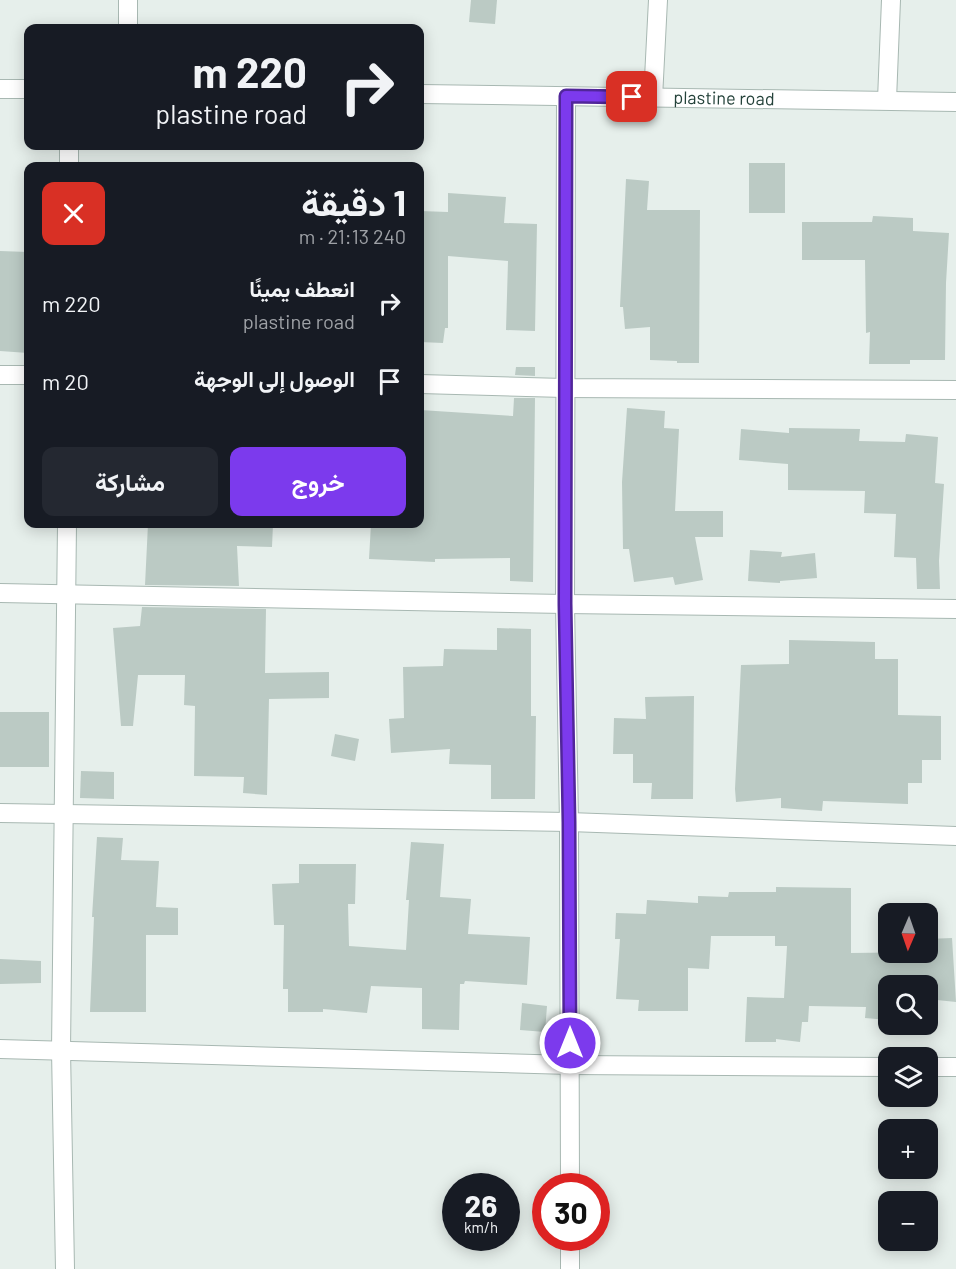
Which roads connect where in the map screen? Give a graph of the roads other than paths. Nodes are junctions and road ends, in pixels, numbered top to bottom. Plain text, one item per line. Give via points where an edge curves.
1 (129, 0) edge
2 (658, 0) edge
3 (891, 0) edge
4 (128, 24) edge
5 (0, 89) edge
6 (24, 89) edge
7 (424, 94) edge
8 (566, 96) junction
9 (653, 98) junction
10 (887, 100) junction
11 (956, 102) edge
12 (0, 375) edge
13 (24, 375) edge
14 (424, 384) edge
15 (564, 388) junction
16 (956, 390) edge
17 (67, 528) edge
18 (0, 593) edge
19 (65, 594) junction
20 (565, 604) junction
21 (956, 609) edge
22 (0, 813) edge
23 (65, 813) junction
24 (569, 822) junction
25 (956, 836) edge
26 (0, 1049) edge
27 (61, 1050) junction
28 (570, 1065) junction
29 (878, 1066) edge
30 (938, 1067) edge
31 (956, 1067) edge
32 (570, 1173) edge
33 (570, 1251) edge
34 (65, 1269) edge
35 (570, 1269) edge

1 - 4 street
2 - 9 street
3 - 10 street
5 - 6 street
7 - 8 street, plastine road
8 - 9 street, plastine road
8 - 15 street
9 - 10 street, plastine road
10 - 11 street, plastine road
12 - 13 street
14 - 15 street
15 - 16 street
15 - 20 street
17 - 19 street
18 - 19 street
19 - 20 street
19 - 23 street
20 - 21 street
20 - 24 street
22 - 23 street
23 - 24 street
23 - 27 street
24 - 25 street
24 - 28 street
26 - 27 street
27 - 28 street
27 - 34 street
28 - 29 street
28 - 32 street
30 - 31 street
33 - 35 street

